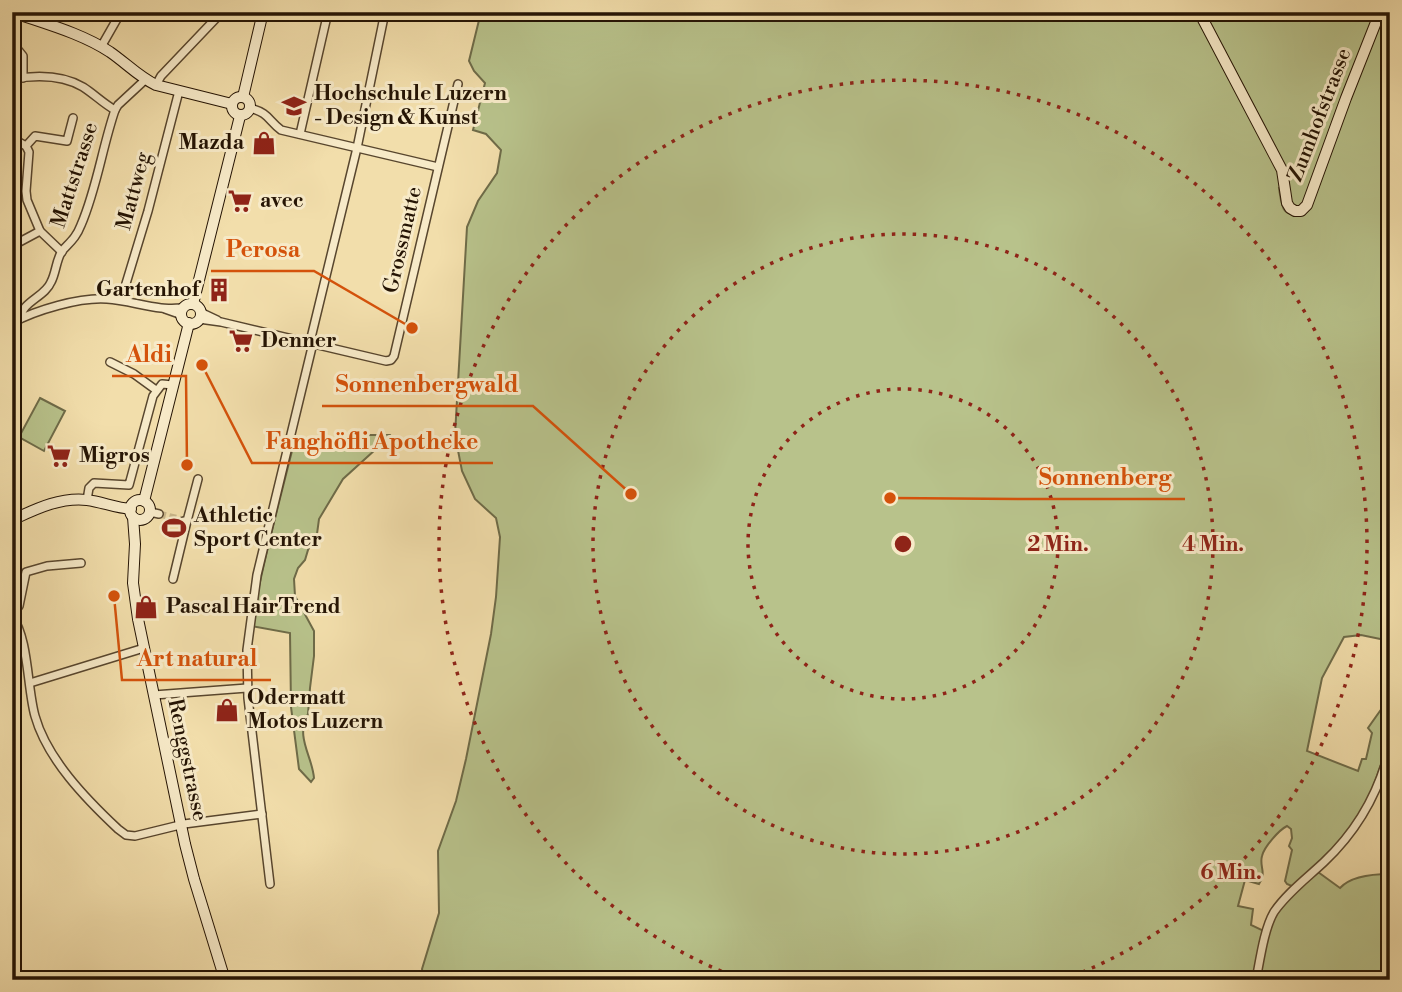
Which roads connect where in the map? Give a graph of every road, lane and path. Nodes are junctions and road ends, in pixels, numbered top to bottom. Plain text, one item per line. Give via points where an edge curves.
1 (12, 12) edge
2 (121, 12) edge
3 (222, 12) edge
4 (263, 12) edge
5 (328, 12) edge
6 (385, 12) edge
7 (1199, 12) edge
8 (1380, 12) edge
9 (102, 47) junction
10 (12, 48) edge
11 (23, 78) junction
12 (12, 79) edge
13 (151, 82) junction
14 (457, 84) dead end
15 (179, 91) junction
16 (243, 97) junction
17 (232, 104) junction
18 (250, 108) junction
19 (115, 110) junction
20 (240, 116) junction
21 (74, 118) dead end
22 (300, 134) junction
23 (12, 138) edge
24 (26, 146) junction
25 (357, 148) junction
26 (438, 167) junction
27 (40, 231) junction
28 (12, 246) edge
29 (62, 252) junction
30 (121, 300) junction
31 (191, 313) junction
32 (21, 318) junction
33 (12, 323) edge
34 (311, 343) junction
35 (110, 362) dead end
36 (173, 385) junction
37 (156, 390) junction
38 (198, 480) dead end
39 (87, 500) junction
40 (144, 501) junction
41 (132, 513) junction
42 (152, 515) junction
43 (12, 520) edge
44 (135, 544) junction
45 (81, 563) dead end
46 (173, 579) dead end
47 (12, 615) edge
48 (144, 648) junction
49 (30, 683) junction
50 (247, 688) junction
51 (154, 695) junction
52 (1390, 747) edge
53 (262, 814) junction
54 (181, 824) junction
55 (270, 884) dead end
56 (225, 980) edge
57 (1255, 980) edge

1 - 9 main road
2 - 9 street
3 - 13 street, Mattstrasse
4 - 16 main road
5 - 22 street
6 - 25 street
7 - 8 main road, Zumhofstrasse via 1282,170 1287,202 1295,211 1307,205
9 - 13 main road
10 - 11 street via 23,56
11 - 12 street
11 - 19 street via 74,82
13 - 15 main road
13 - 19 street, Mattstrasse via 130,93
14 - 26 street, Grossmatte
15 - 17 main road
15 - 30 street, Mattweg
16 - 17 main road
16 - 18 main road
17 - 20 main road
18 - 20 main road
18 - 22 street, Grossmatte via 267,115 281,130
19 - 29 street, Mattstrasse via 81,227
20 - 31 main road
21 - 24 street via 67,141 35,136
22 - 25 street, Grossmatte
23 - 24 street
24 - 27 street via 27,200
25 - 26 street, Grossmatte
25 - 34 street
26 - 34 street, Grossmatte via 394,356 386,361
27 - 28 street
27 - 29 street
29 - 32 street, Mattstrasse via 50,286 24,308
30 - 31 street, Grossmatte
30 - 32 street, Grossmatte via 86,299
31 - 34 street, Grossmatte
31 - 36 main road
32 - 33 street
34 - 50 street via 257,575
35 - 37 street
36 - 37 street via 164,383
36 - 40 main road
37 - 39 street via 129,485 94,483
38 - 46 street
39 - 41 main road
39 - 43 main road via 47,504
40 - 41 main road via 137,501
40 - 42 main road
41 - 42 main road via 140,520
41 - 44 main road, Renggstrasse
42 - 44 main road, Renggstrasse
44 - 48 main road, Renggstrasse via 134,589
45 - 47 street via 26,572 19,606
47 - 49 street
48 - 49 street
48 - 51 main road, Renggstrasse
49 - 54 street via 34,716 44,739 73,782 114,825 135,836
50 - 51 street
50 - 53 street
51 - 54 main road, Renggstrasse
52 - 57 street via 1367,808 1352,833 1272,915
53 - 54 street
53 - 55 street
54 - 56 main road, Renggstrasse

